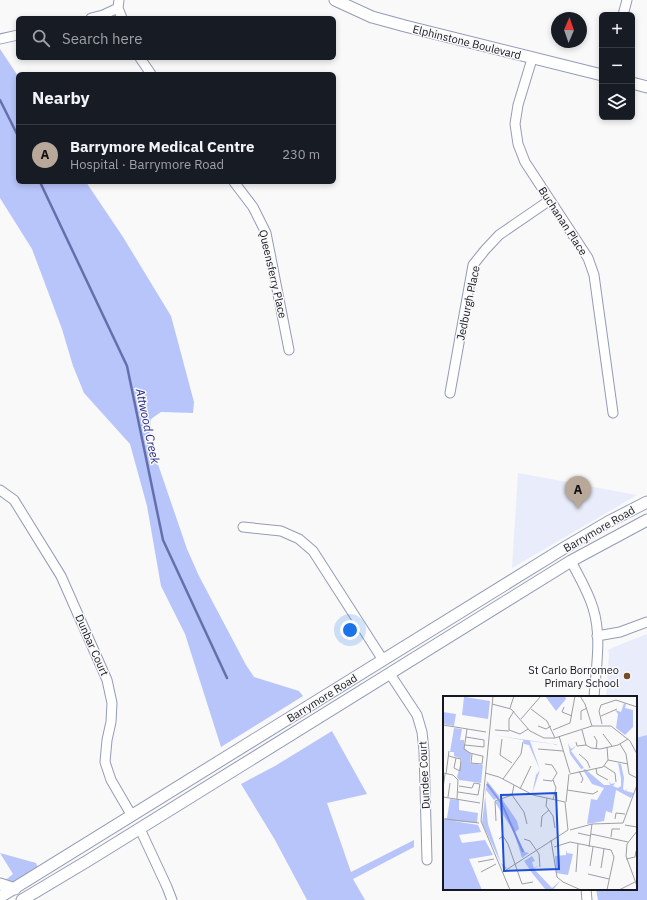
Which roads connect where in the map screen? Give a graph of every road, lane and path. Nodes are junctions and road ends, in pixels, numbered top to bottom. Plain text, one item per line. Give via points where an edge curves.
1 (335, 0) edge
2 (627, 0) edge
3 (118, 4) edge
4 (624, 12) edge
5 (99, 16) edge
6 (121, 16) edge
7 (16, 35) edge
8 (0, 39) edge
9 (532, 59) junction
10 (141, 60) edge
11 (150, 72) edge
12 (599, 74) edge
13 (635, 84) edge
14 (647, 87) edge
15 (236, 184) edge
16 (550, 200) junction
17 (289, 350) dead end
18 (450, 393) dead end
19 (613, 413) dead end
20 (0, 490) edge
21 (647, 502) edge
22 (647, 520) edge
23 (243, 527) dead end
24 (564, 548) junction
25 (571, 561) junction
26 (647, 622) edge
27 (597, 636) junction
28 (383, 660) junction
29 (390, 674) junction
30 (594, 696) edge
31 (132, 816) junction
32 (140, 829) junction
33 (427, 860) dead end
34 (0, 884) edge
35 (15, 889) junction
36 (586, 890) edge
37 (0, 897) edge
38 (22, 900) edge
39 (172, 900) edge
40 (587, 900) edge

1 - 9 street, Elphinstone Boulevard via 372,17
2 - 4 street
3 - 5 street
3 - 6 street
7 - 8 street
9 - 12 street, Elphinstone Boulevard
9 - 16 street, Buchanan Place via 515,124 518,144 525,162
10 - 11 street
13 - 14 street
15 - 17 street, Queensferry Place via 253,207 266,233
16 - 18 street, Jedburgh Place via 499,235 473,265
16 - 19 street, Buchanan Place via 588,258 594,275
20 - 31 street, Dunbar Court via 14,500 61,576 107,680 112,703 105,762 110,780
21 - 24 street, Barrymore Road
22 - 25 street, Barrymore Road
23 - 28 street via 281,531 299,539 313,551
24 - 25 street
24 - 28 street, Barrymore Road
25 - 27 street via 593,610
25 - 29 street, Barrymore Road
26 - 27 street via 620,632
27 - 30 street
28 - 29 street
28 - 31 street, Barrymore Road
29 - 32 street, Barrymore Road
29 - 33 street, Dundee Court via 417,715 422,732
31 - 32 street
31 - 35 street, Barrymore Road
32 - 38 street, Barrymore Road
32 - 39 street
34 - 35 street
35 - 37 street, Barrymore Road
36 - 40 street

